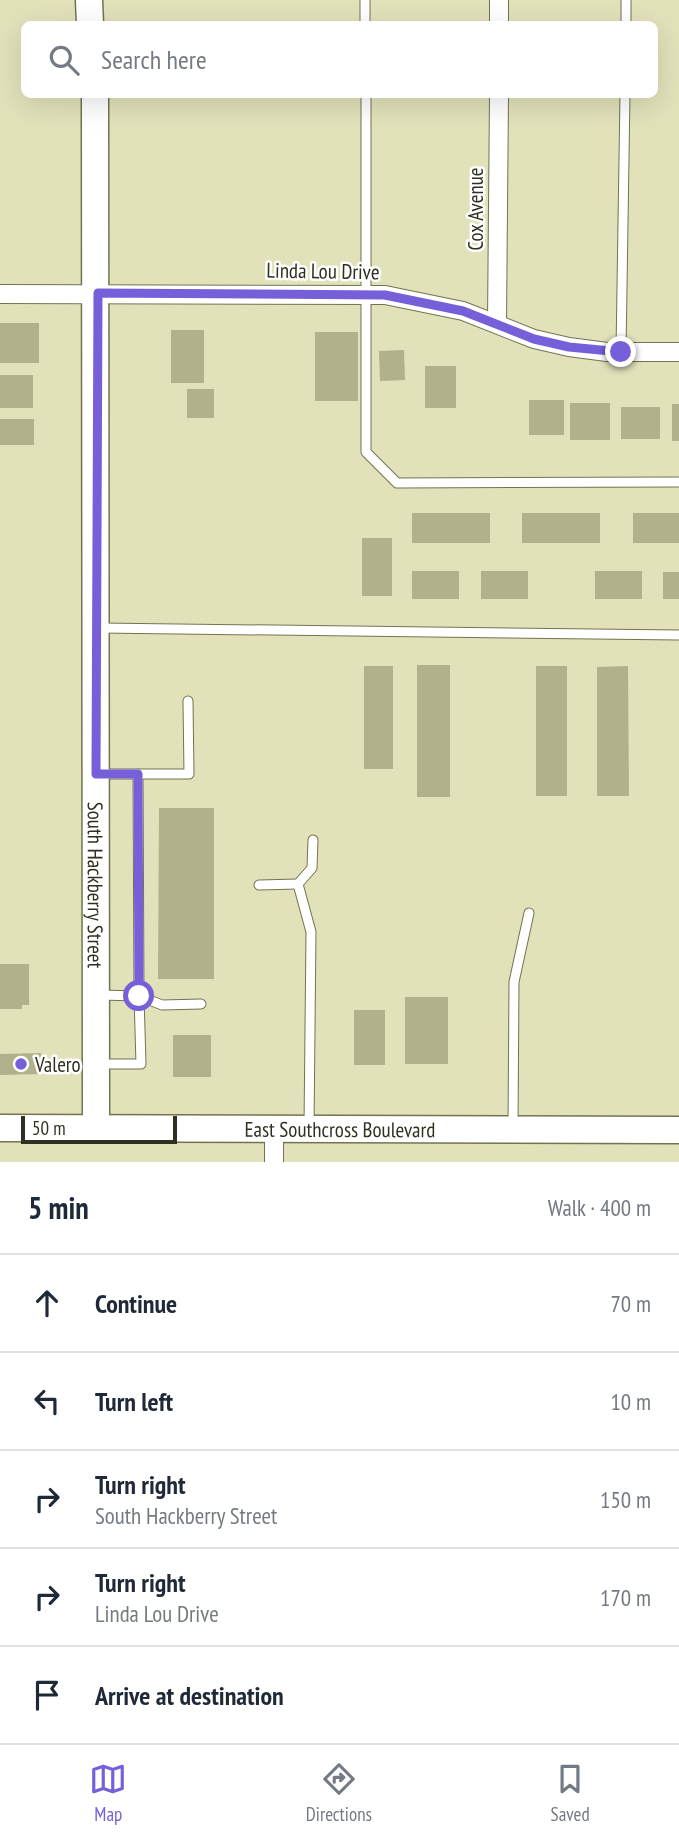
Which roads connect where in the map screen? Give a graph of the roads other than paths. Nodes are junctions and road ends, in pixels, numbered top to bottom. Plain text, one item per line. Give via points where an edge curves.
1 (89, 0) edge
2 (365, 0) edge
3 (499, 0) edge
4 (626, 0) edge
5 (90, 21) edge
6 (365, 21) edge
7 (499, 21) edge
8 (626, 21) edge
9 (95, 98) edge
10 (366, 98) edge
11 (499, 98) edge
12 (625, 98) edge
13 (98, 293) junction
14 (366, 293) junction
15 (0, 294) edge
16 (497, 323) junction
17 (621, 352) junction
18 (679, 352) edge
19 (679, 482) edge
20 (97, 628) junction
21 (679, 635) edge
22 (188, 701) dead end
23 (96, 774) junction
24 (138, 774) junction
25 (313, 840) dead end
26 (298, 884) junction
27 (259, 885) dead end
28 (529, 913) dead end
29 (96, 995) junction
30 (139, 996) junction
31 (201, 1004) dead end
32 (96, 1064) junction
33 (0, 1128) edge
34 (96, 1128) junction
35 (274, 1129) junction
36 (309, 1129) junction
37 (513, 1130) junction
38 (679, 1130) edge
39 (274, 1162) edge

1 - 5 main road
2 - 6 lane
3 - 7 street
4 - 8 lane
9 - 13 main road, South Hackberry Street
10 - 14 lane
11 - 16 street, Cox Avenue
12 - 17 lane
13 - 14 street, Linda Lou Drive
13 - 15 street, Linda Lou Drive
13 - 20 main road, South Hackberry Street
14 - 16 street, Linda Lou Drive via 421,300
14 - 19 lane via 366,452 397,483
16 - 17 street, Linda Lou Drive via 534,339
17 - 18 street, Linda Lou Drive
20 - 21 lane
20 - 23 main road, South Hackberry Street
22 - 24 lane via 189,774
23 - 24 lane
23 - 29 main road, South Hackberry Street
24 - 30 lane
25 - 26 lane via 312,868
26 - 27 lane
26 - 36 lane via 311,932
28 - 37 lane via 514,982
29 - 30 lane
29 - 32 main road, South Hackberry Street
30 - 31 lane via 162,1005
30 - 32 lane via 141,1064
32 - 34 main road, South Hackberry Street
33 - 34 main road, East Southcross Boulevard
34 - 35 main road, East Southcross Boulevard
35 - 36 main road, East Southcross Boulevard
35 - 39 street
36 - 37 main road, East Southcross Boulevard
37 - 38 main road, East Southcross Boulevard

